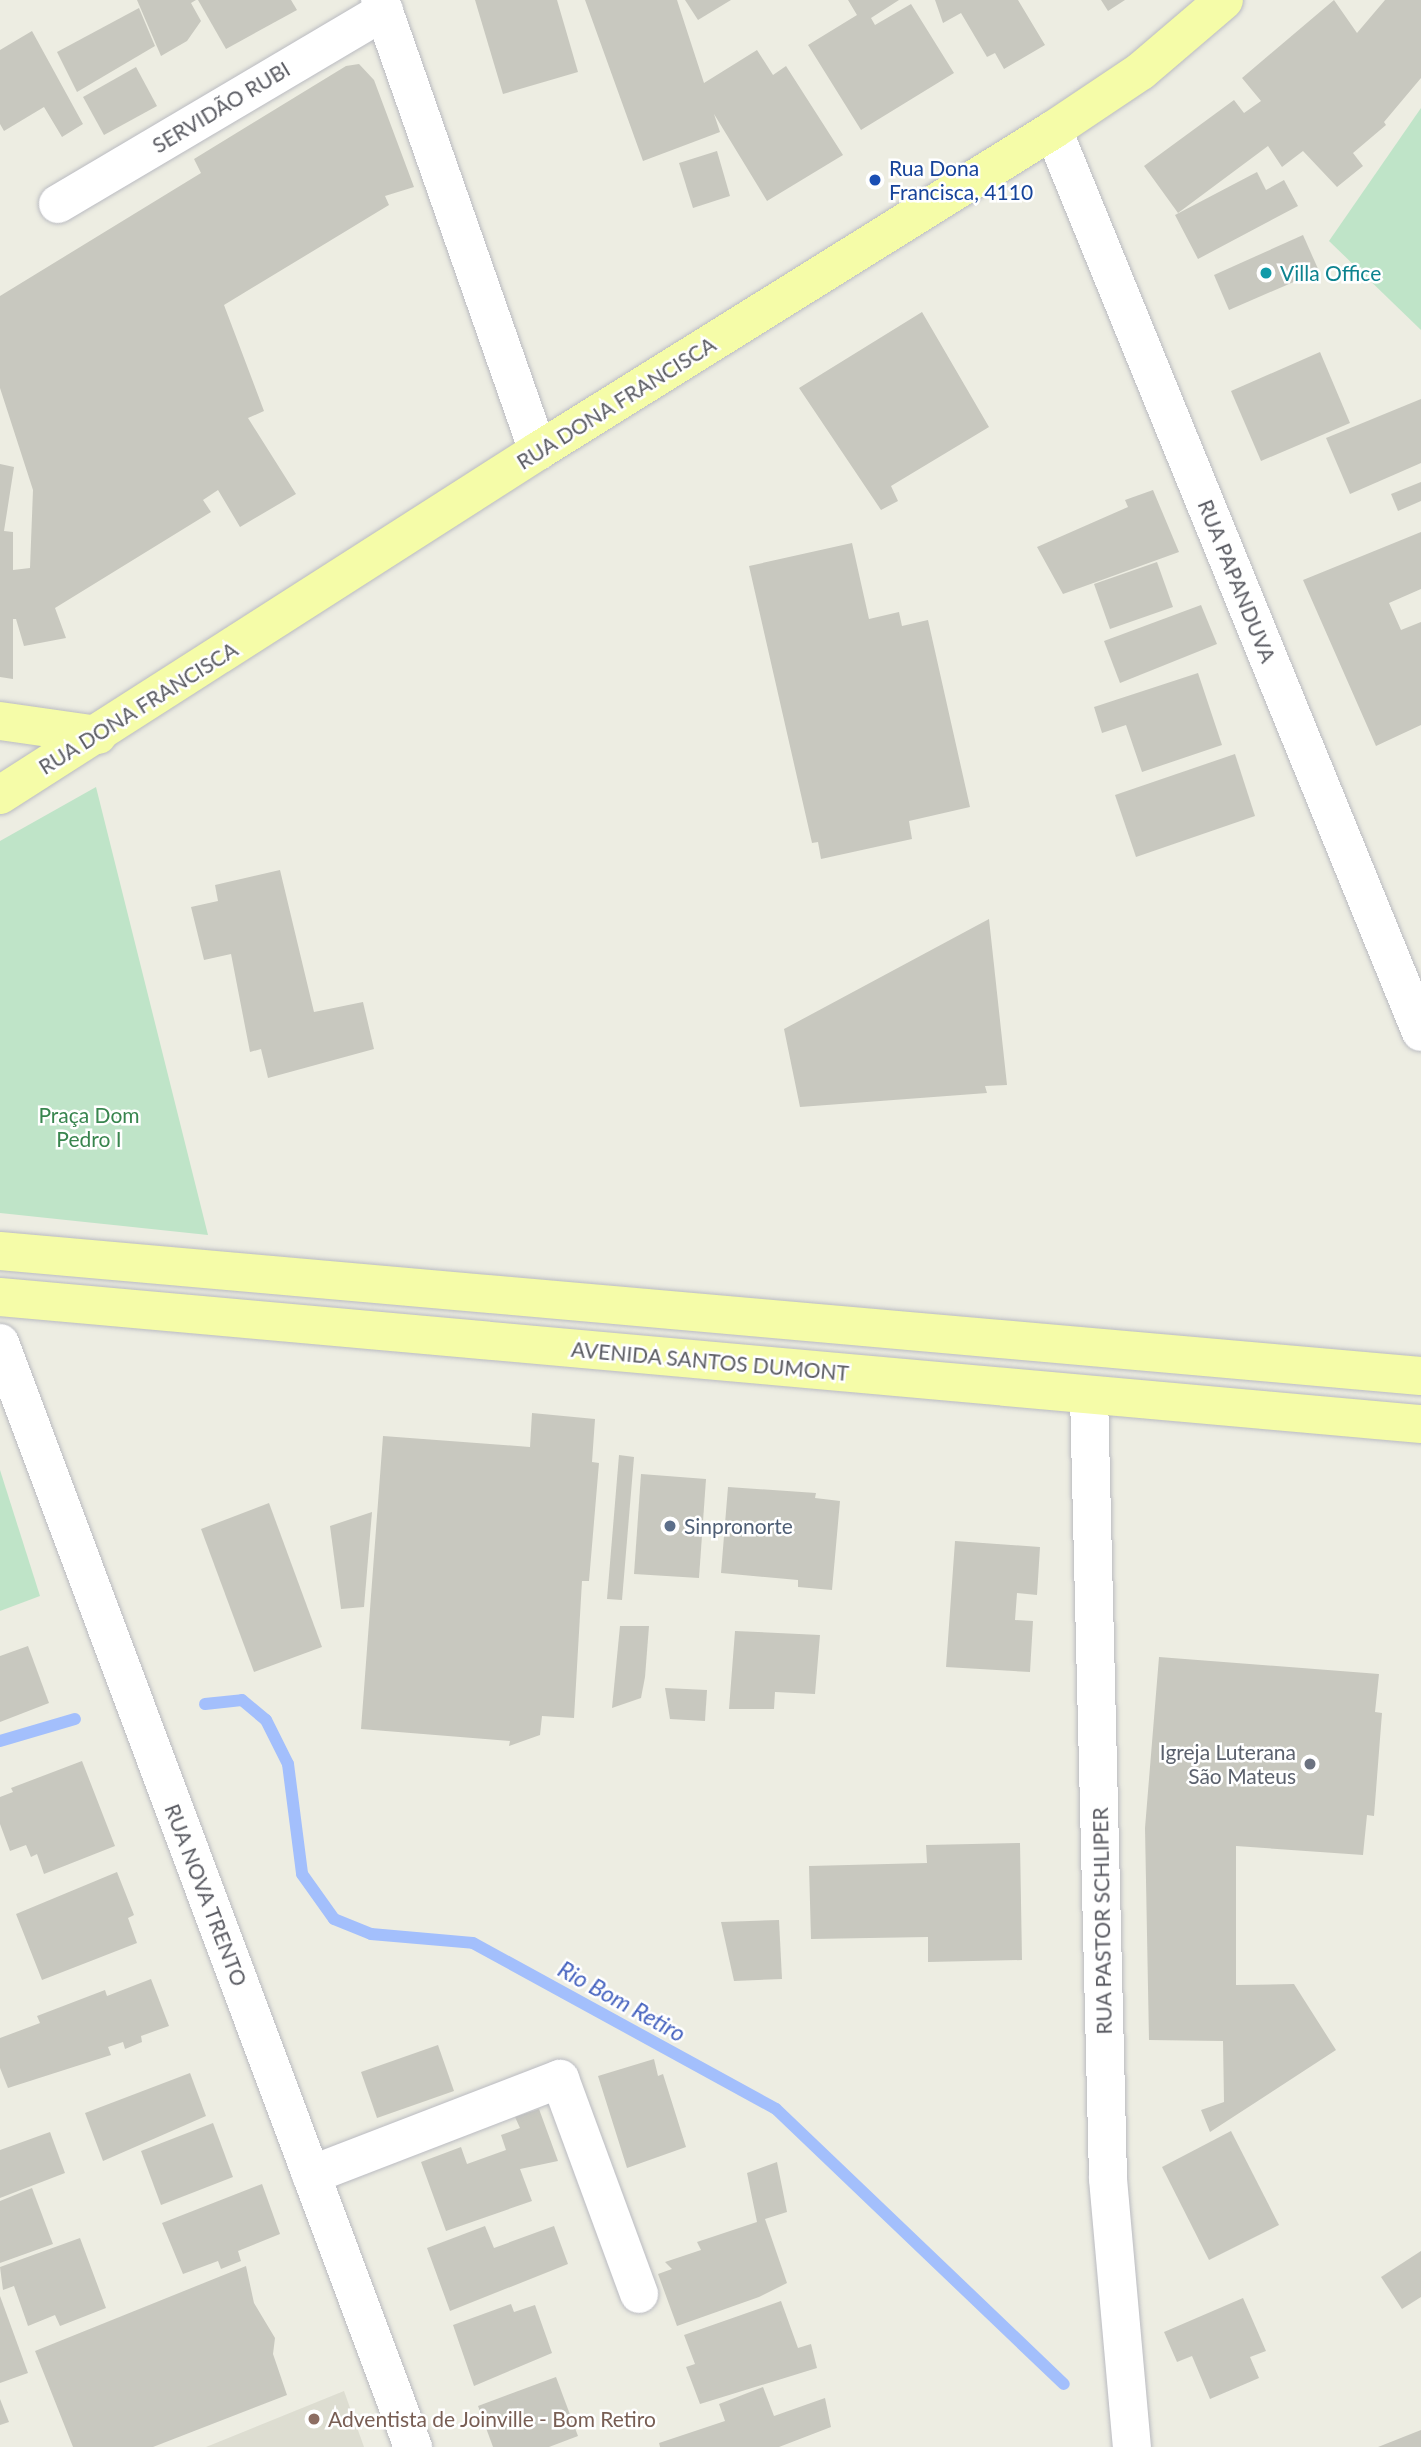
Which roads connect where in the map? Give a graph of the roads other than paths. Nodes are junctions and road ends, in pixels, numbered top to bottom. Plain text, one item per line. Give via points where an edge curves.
1 (1224, 0) edge
2 (382, 5) edge
3 (1053, 130) junction
4 (58, 204) dead end
5 (538, 451) junction
6 (0, 721) edge
7 (99, 735) junction
8 (0, 796) edge
9 (1421, 1032) edge
10 (0, 1251) edge
11 (0, 1297) edge
12 (0, 1342) edge
13 (1421, 1376) edge
14 (1089, 1395) junction
15 (1421, 1424) edge
16 (311, 2175) junction
17 (639, 2294) dead end
18 (413, 2447) edge
19 (1132, 2447) edge

1 - 3 main road, RUA DONA FRANCISCA via 1141,71
2 - 4 street, SERVIDÃO RUBI
2 - 5 street
3 - 5 main road, RUA DONA FRANCISCA
3 - 9 street, RUA PAPANDUVA
5 - 7 main road, RUA DONA FRANCISCA
6 - 7 main road
7 - 8 main road, RUA DONA FRANCISCA
10 - 13 main road
11 - 14 main road, AVENIDA SANTOS DUMONT
12 - 16 street, RUA NOVA TRENTO
14 - 15 main road, AVENIDA SANTOS DUMONT
14 - 19 street, RUA PASTOR SCHLIPER via 1108,2179
16 - 17 street via 560,2079
16 - 18 street, RUA NOVA TRENTO

